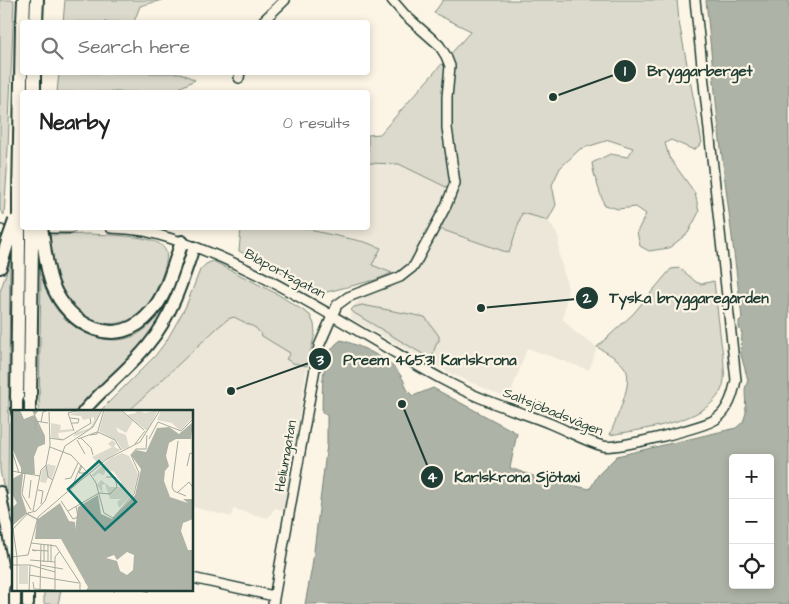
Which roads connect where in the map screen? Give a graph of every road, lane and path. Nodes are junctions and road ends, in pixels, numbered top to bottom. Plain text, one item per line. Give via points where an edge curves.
1 (24, 0) edge
2 (38, 0) edge
3 (285, 0) edge
4 (392, 0) edge
5 (696, 0) edge
6 (23, 20) edge
7 (36, 20) edge
8 (264, 20) edge
9 (22, 75) edge
10 (34, 75) edge
11 (21, 90) edge
12 (34, 90) edge
13 (20, 156) edge
14 (20, 206) edge
15 (56, 230) edge
16 (130, 230) edge
17 (25, 234) edge
18 (182, 242) junction
19 (194, 247) junction
20 (0, 267) edge
21 (332, 314) junction
22 (17, 398) joint
23 (30, 405) edge
24 (17, 410) edge
25 (86, 410) edge
26 (0, 492) edge
27 (12, 554) edge
28 (194, 579) edge
29 (273, 600) edge

1 - 6 highway
2 - 7 highway
3 - 8 street
4 - 21 street via 405,16 440,44 450,66 447,128 456,182 414,266 395,279 336,304
5 - 21 street, Saltsjöbadsvägen via 736,380 733,397 716,419 704,425 604,447 486,400 389,349
9 - 11 highway, bridge
10 - 12 highway
13 - 14 highway, bridge
15 - 17 street
16 - 18 street, Blåportsgatan
17 - 18 highway via 71,314 89,327 110,332 133,327 151,312 165,290
17 - 20 highway
17 - 22 highway
17 - 23 highway
18 - 19 street, Blåportsgatan
19 - 21 street, Blåportsgatan via 234,262
19 - 25 main road via 177,296 157,334
21 - 29 street, Heliumgatan via 319,346
22 - 24 main road
26 - 27 main road
28 - 29 street

